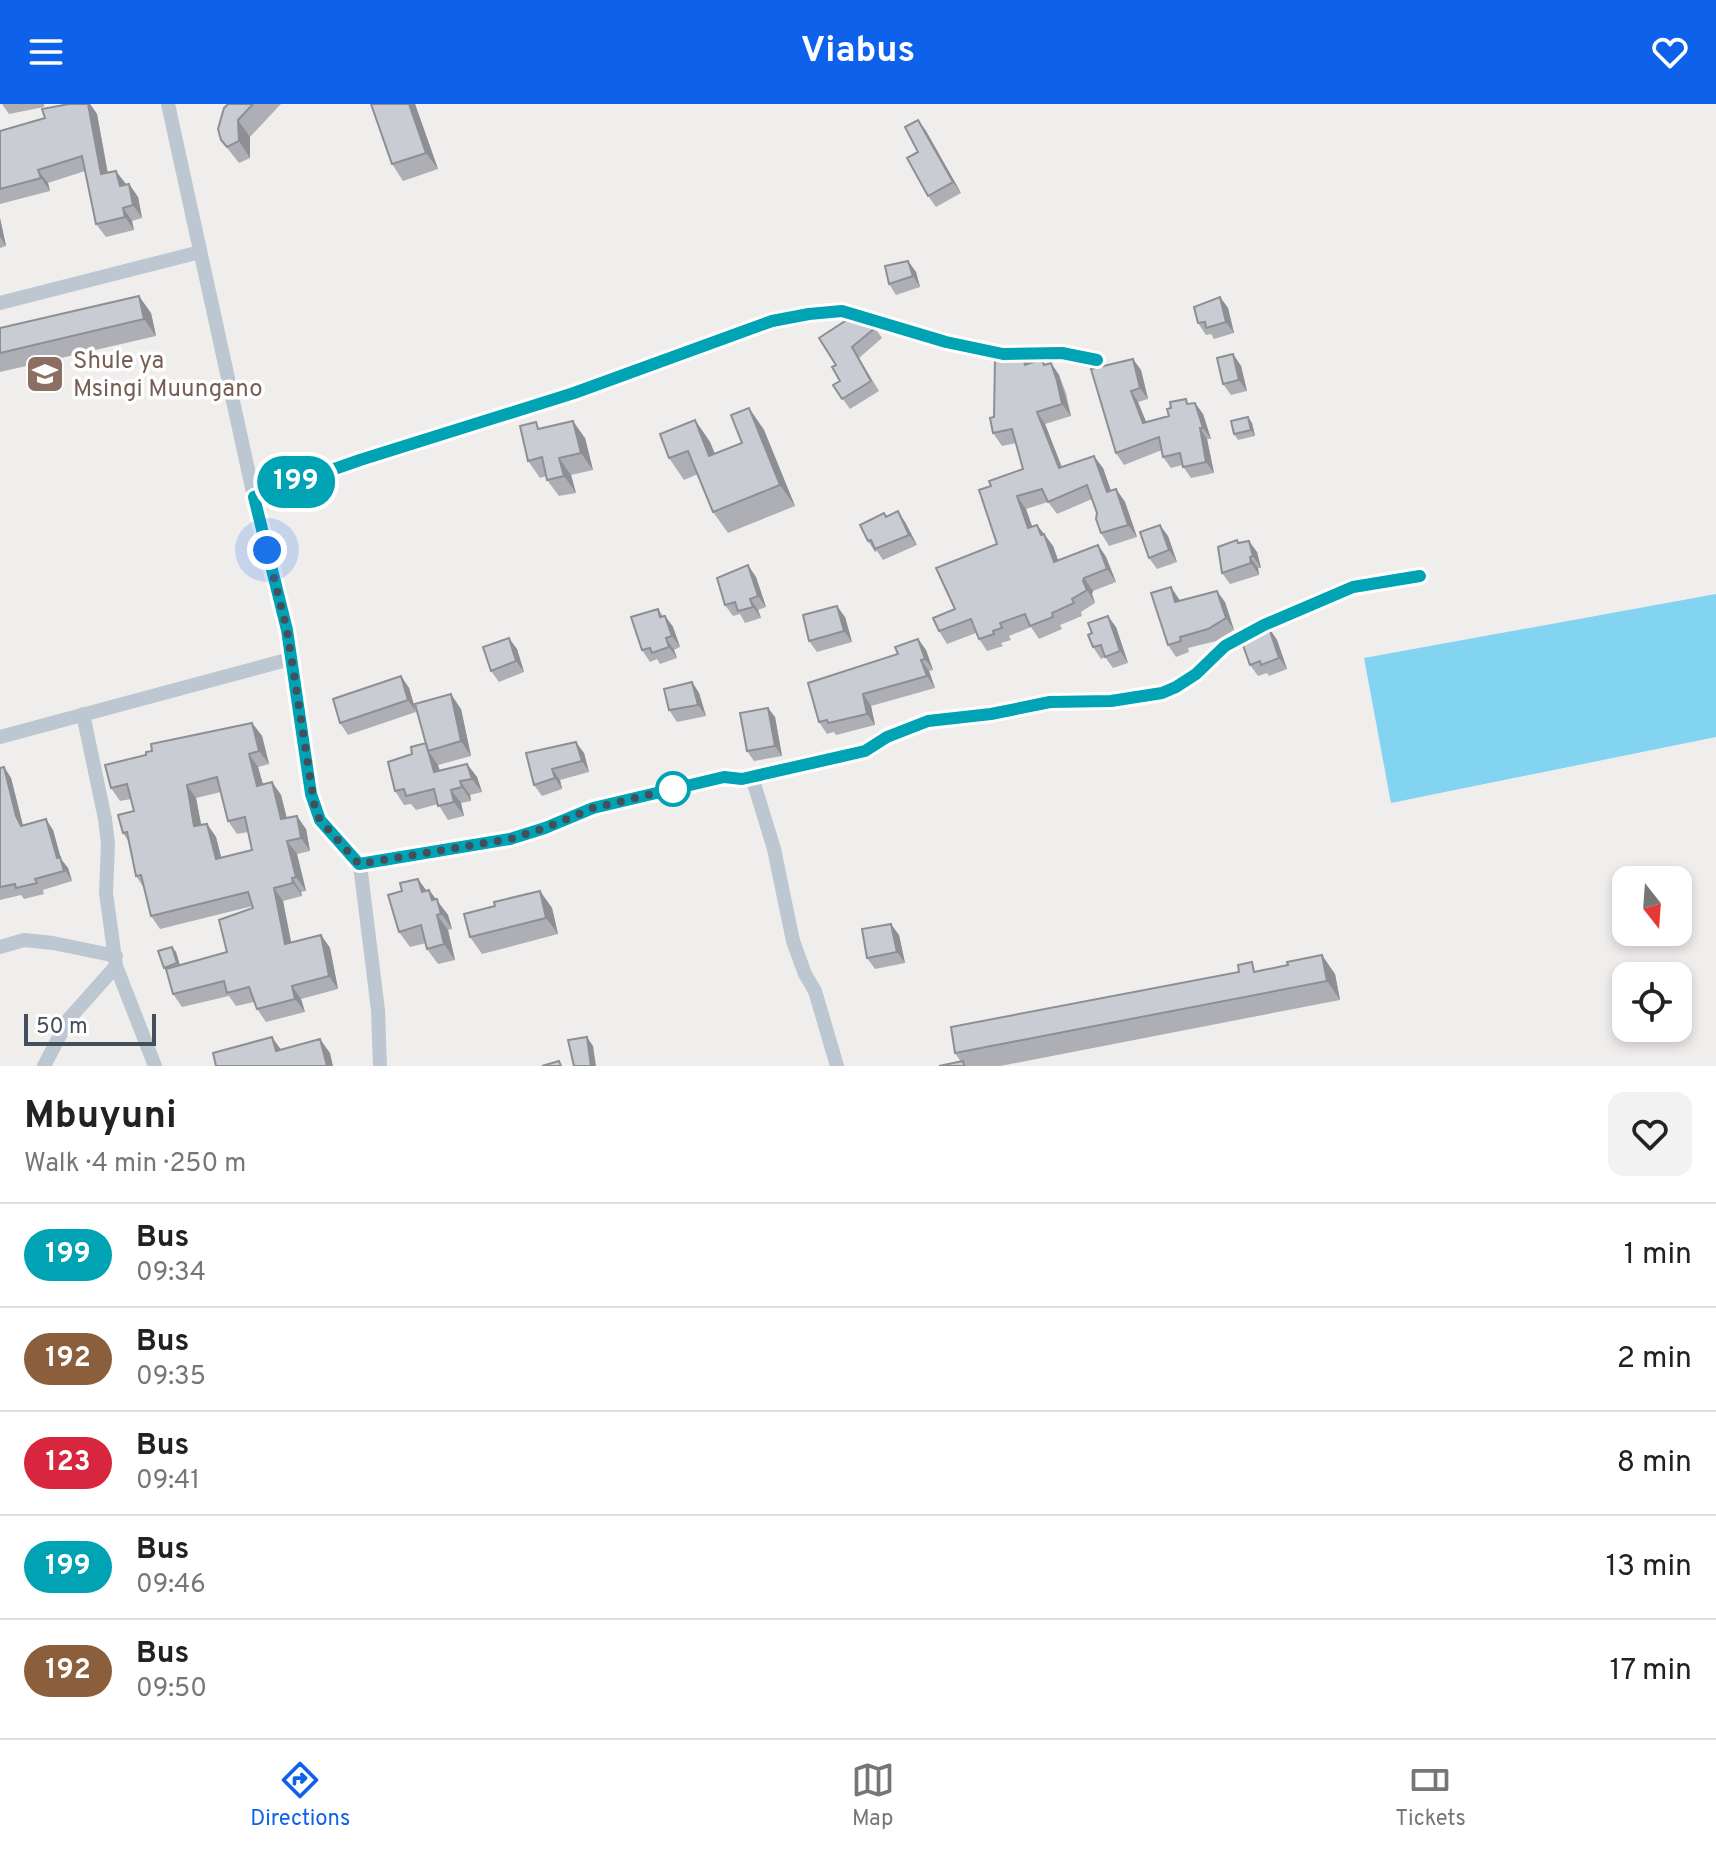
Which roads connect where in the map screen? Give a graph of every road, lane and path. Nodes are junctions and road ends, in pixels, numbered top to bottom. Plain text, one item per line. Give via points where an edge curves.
1 (168, 104) edge
2 (200, 252) junction
3 (0, 303) edge
4 (1097, 360) dead end
5 (254, 497) junction
6 (1420, 576) dead end
7 (290, 659) junction
8 (83, 714) junction
9 (0, 737) edge
10 (752, 777) junction
11 (359, 864) junction
12 (0, 947) edge
13 (116, 961) junction
14 (44, 1066) edge
15 (155, 1066) edge
16 (380, 1066) edge
17 (837, 1066) edge

1 - 2 street
2 - 3 street
2 - 5 street
4 - 5 street via 1062,353 1003,354 842,311 809,314 772,321 574,393
5 - 7 street
6 - 10 street via 1353,587 1264,625 1225,646 1196,674 1162,693 1050,702 928,721 865,751
7 - 8 street
7 - 11 street via 315,809
8 - 9 street
8 - 13 street via 105,819 106,893
10 - 11 street via 724,777 593,808 510,839
10 - 17 street via 793,941 815,991
11 - 16 street
12 - 13 street via 24,940 53,943
13 - 14 street via 68,1020
13 - 15 street

